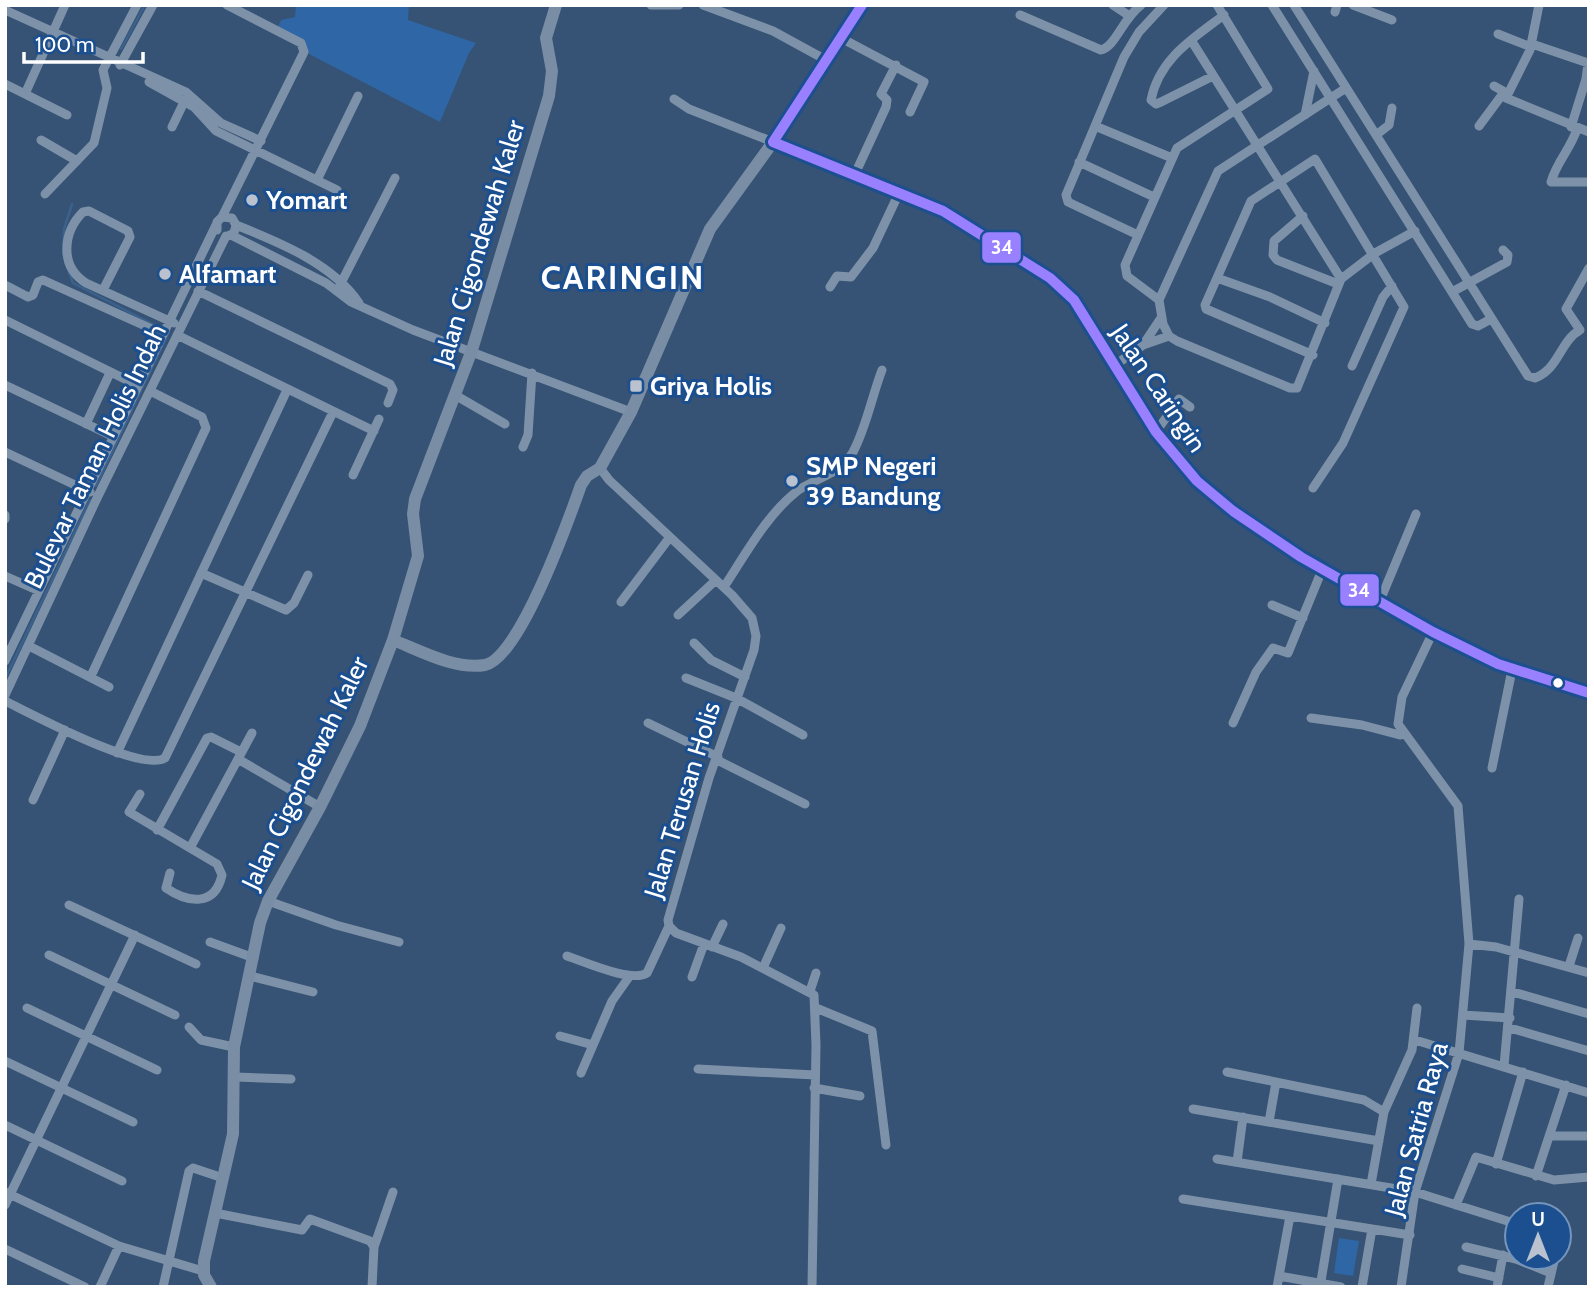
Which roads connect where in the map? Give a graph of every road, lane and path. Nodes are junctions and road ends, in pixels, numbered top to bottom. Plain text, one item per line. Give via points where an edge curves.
1 (65, 5) edge
2 (137, 5) edge
3 (153, 5) edge
4 (227, 5) edge
5 (556, 5) edge
6 (651, 5) edge
7 (679, 5) edge
8 (703, 5) edge
9 (862, 5) edge
10 (1113, 5) edge
11 (1141, 5) edge
12 (1164, 5) edge
13 (1217, 5) edge
14 (1272, 5) edge
15 (1294, 5) edge
16 (1353, 5) edge
17 (1539, 5) edge
18 (5, 10) edge
19 (1020, 15) dead end
20 (1128, 15) junction
21 (1224, 15) junction
22 (1392, 19) dead end
23 (52, 32) junction
24 (1498, 34) dead end
25 (841, 38) junction
26 (1191, 40) junction
27 (1531, 46) junction
28 (826, 61) junction
29 (116, 63) junction
30 (896, 65) junction
31 (1314, 71) junction
32 (1213, 76) junction
33 (1588, 80) edge
34 (5, 84) edge
35 (1494, 86) dead end
36 (1346, 88) junction
37 (25, 94) junction
38 (358, 96) dead end
39 (1504, 97) junction
40 (674, 99) dead end
41 (1331, 99) junction
42 (185, 100) junction
43 (1236, 108) junction
44 (1392, 108) dead end
45 (909, 112) dead end
46 (67, 115) dead end
47 (1305, 115) junction
48 (1095, 125) junction
49 (1479, 126) dead end
50 (172, 127) dead end
51 (1574, 128) junction
52 (1589, 132) edge
53 (1376, 135) junction
54 (41, 140) dead end
55 (261, 141) junction
56 (772, 142) junction
57 (1256, 144) junction
58 (256, 151) junction
59 (1172, 158) junction
60 (77, 161) junction
61 (1079, 162) junction
62 (855, 174) junction
63 (395, 178) dead end
64 (317, 180) junction
65 (1282, 180) junction
66 (1589, 182) edge
67 (337, 190) dead end
68 (899, 193) junction
69 (45, 194) dead end
70 (1154, 197) junction
71 (1303, 216) junction
72 (222, 217) junction
73 (216, 225) junction
74 (236, 225) junction
75 (1415, 231) junction
76 (1138, 235) junction
77 (228, 236) junction
78 (1503, 250) dead end
79 (1375, 253) junction
80 (1589, 268) edge
81 (1217, 278) junction
82 (1340, 282) junction
83 (1471, 283) junction
84 (5, 285) edge
85 (340, 286) junction
86 (1392, 286) junction
87 (830, 287) dead end
88 (103, 290) junction
89 (198, 291) junction
90 (1452, 292) junction
91 (1159, 300) junction
92 (1161, 318) junction
93 (1491, 319) junction
94 (5, 320) edge
95 (1325, 323) junction
96 (175, 326) junction
97 (1584, 330) edge
98 (163, 334) junction
99 (1169, 336) junction
100 (1143, 345) junction
101 (472, 350) junction
102 (1313, 355) junction
103 (1114, 366) junction
104 (1352, 366) dead end
105 (881, 370) dead end
106 (110, 373) junction
107 (532, 373) junction
108 (5, 385) edge
109 (137, 385) junction
110 (287, 390) junction
111 (149, 391) junction
112 (455, 395) junction
113 (388, 403) dead end
114 (1189, 407) dead end
115 (333, 412) junction
116 (631, 412) junction
117 (379, 418) dead end
118 (86, 424) junction
119 (505, 424) dead end
120 (374, 431) junction
121 (1156, 432) junction
122 (112, 436) junction
123 (523, 447) dead end
124 (5, 452) edge
125 (600, 468) junction
126 (353, 475) dead end
127 (1313, 488) dead end
128 (86, 490) junction
129 (98, 496) junction
130 (1416, 514) dead end
131 (670, 537) junction
132 (1322, 570) junction
133 (201, 573) junction
134 (308, 575) dead end
135 (5, 576) edge
136 (716, 580) junction
137 (724, 587) junction
138 (39, 591) junction
139 (245, 594) junction
140 (621, 602) dead end
141 (1380, 603) junction
142 (1272, 605) dead end
143 (678, 615) dead end
144 (1303, 618) junction
145 (1433, 632) junction
146 (393, 640) junction
147 (694, 643) dead end
148 (29, 646) junction
149 (5, 661) edge
150 (1512, 670) junction
151 (91, 676) junction
152 (745, 677) junction
153 (686, 678) dead end
154 (109, 687) dead end
155 (1589, 693) edge
156 (5, 695) edge
157 (736, 698) junction
158 (5, 701) edge
159 (1311, 718) dead end
160 (648, 723) dead end
161 (1233, 723) dead end
162 (65, 730) junction
163 (252, 733) dead end
164 (803, 734) dead end
165 (1400, 735) dead end
166 (117, 753) junction
167 (239, 755) junction
168 (717, 759) junction
169 (1492, 768) dead end
170 (140, 794) dead end
171 (33, 800) dead end
172 (805, 804) dead end
173 (320, 807) junction
174 (157, 830) junction
175 (190, 848) junction
176 (170, 873) dead end
177 (1519, 899) dead end
178 (268, 901) junction
179 (69, 905) dead end
180 (723, 924) dead end
181 (668, 926) junction
182 (781, 928) dead end
183 (135, 935) junction
184 (1578, 938) dead end
185 (210, 942) dead end
186 (399, 942) dead end
187 (1469, 944) junction
188 (708, 946) junction
189 (1515, 952) junction
190 (49, 955) dead end
191 (567, 956) dead end
192 (254, 958) junction
193 (196, 964) dead end
194 (1569, 966) junction
195 (763, 968) junction
196 (816, 972) dead end
197 (1589, 973) edge
198 (250, 976) junction
199 (629, 977) junction
200 (692, 977) dead end
201 (111, 985) junction
202 (810, 990) junction
203 (313, 992) dead end
204 (1513, 992) junction
205 (27, 1008) dead end
206 (816, 1008) junction
207 (1418, 1008) dead end
208 (1589, 1014) edge
209 (174, 1015) dead end
210 (1463, 1015) junction
211 (1510, 1023) junction
212 (189, 1027) dead end
213 (560, 1035) dead end
214 (87, 1037) junction
215 (1415, 1040) junction
216 (593, 1045) junction
217 (234, 1047) junction
218 (1589, 1051) edge
219 (1459, 1053) junction
220 (5, 1060) edge
221 (1504, 1066) junction
222 (698, 1069) dead end
223 (157, 1070) dead end
224 (1227, 1072) dead end
225 (1523, 1072) junction
226 (581, 1073) dead end
227 (815, 1075) junction
228 (236, 1077) junction
229 (291, 1079) dead end
230 (1276, 1082) junction
231 (1566, 1085) junction
232 (62, 1088) junction
233 (814, 1088) junction
234 (1589, 1093) edge
235 (860, 1096) dead end
236 (1193, 1109) dead end
237 (1384, 1111) junction
238 (1243, 1117) junction
239 (133, 1122) dead end
240 (1269, 1122) junction
241 (5, 1125) edge
242 (1549, 1136) junction
243 (1589, 1136) edge
244 (37, 1139) junction
245 (1378, 1141) junction
246 (886, 1145) dead end
247 (1217, 1159) dead end
248 (1237, 1162) junction
249 (1496, 1164) junction
250 (1536, 1176) junction
251 (1589, 1177) edge
252 (223, 1178) junction
253 (1338, 1179) junction
254 (122, 1181) dead end
255 (1371, 1184) junction
256 (393, 1192) dead end
257 (1415, 1192) junction
258 (8, 1193) edge
259 (1183, 1199) dead end
260 (5, 1205) edge
261 (1456, 1205) junction
262 (215, 1213) junction
263 (1290, 1216) junction
264 (1503, 1220) edge
265 (1331, 1222) junction
266 (1371, 1229) junction
267 (1410, 1235) junction
268 (119, 1246) junction
269 (374, 1247) junction
270 (1465, 1247) dead end
271 (5, 1248) edge
272 (1503, 1255) joint
273 (170, 1261) junction
274 (1462, 1269) dead end
275 (204, 1271) junction
276 (1545, 1271) edge
277 (1550, 1273) joint
278 (1278, 1282) edge
279 (1498, 1283) edge
280 (1320, 1285) edge
281 (85, 1287) edge
282 (100, 1287) edge
283 (163, 1287) edge
284 (211, 1287) edge
285 (372, 1287) edge
286 (812, 1287) edge
287 (1342, 1287) edge
288 (1362, 1287) edge
289 (1401, 1287) edge
290 (1548, 1287) edge

1 - 23 street
2 - 29 street
3 - 29 street
4 - 55 street via 304,47
5 - 101 main road, Jalan Cigondewah Kaler via 546,38 552,71 549,96
6 - 7 street
8 - 28 street via 773,31
9 - 25 main road
10 - 20 street
11 - 20 street
12 - 48 street via 1129,47
13 - 21 street
14 - 31 street
15 - 36 street
16 - 22 street
17 - 27 street
18 - 23 street
19 - 20 street via 1101,50 1110,47
21 - 26 street
21 - 43 street via 1268,87
23 - 29 street
23 - 37 street
24 - 27 street
25 - 28 main road
25 - 30 street
26 - 32 street
26 - 32 street via 1165,65 1151,100 1161,102
27 - 33 street via 1588,63
27 - 39 street
28 - 56 main road
29 - 42 street
29 - 55 street via 186,92 221,123
29 - 60 street via 103,70 107,88 94,143
30 - 45 street via 924,82
30 - 62 street via 881,94 886,107
31 - 41 street
31 - 47 street
32 - 43 street
33 - 51 street
34 - 37 street
35 - 39 street via 1503,90
36 - 41 street
36 - 53 street
37 - 46 street
38 - 64 street
39 - 49 street
39 - 51 street
40 - 56 street
41 - 47 street
41 - 75 street
42 - 50 street
42 - 58 street via 216,131
43 - 57 street
43 - 59 street via 1180,145
44 - 53 street via 1389,125
47 - 57 street
48 - 59 street
48 - 61 street
51 - 52 street
51 - 66 street via 1569,150 1558,160 1551,182
53 - 83 street
54 - 60 street
55 - 58 street
56 - 62 main road, Jalan Caringin
56 - 116 main road via 710,229
57 - 65 street
57 - 91 street via 1216,174
58 - 64 street
58 - 72 street
59 - 70 street
60 - 69 street
61 - 70 street
61 - 76 street via 1066,200
62 - 68 main road, Jalan Caringin
63 - 85 street
64 - 67 street
65 - 71 street
65 - 79 street via 1313,159 1318,161
65 - 81 street via 1250,203
68 - 87 street via 867,257 851,277 837,276
68 - 103 main road, Jalan Caringin via 946,212 1050,278 1068,294
70 - 76 street
71 - 82 street
71 - 82 street via 1274,242 1273,255
72 - 73 street
72 - 74 street via 232,218
73 - 77 street via 217,231
73 - 96 street, Bulevar Taman Holis Indah
74 - 77 street
74 - 85 street via 323,268
75 - 79 street
75 - 90 street
76 - 91 street via 1125,272
77 - 85 street
77 - 89 street, Bulevar Taman Holis Indah
78 - 83 street via 1507,262
79 - 82 street
79 - 86 street
80 - 97 street via 1566,309
81 - 95 street
81 - 102 street via 1206,309
82 - 95 street
83 - 90 street
83 - 93 street
84 - 98 street via 28,298 43,280
85 - 101 street via 360,305
86 - 104 street
86 - 127 street via 1403,310 1343,443
88 - 88 street via 78,278 66,247 66,238 83,212 89,211 130,237
88 - 96 street
89 - 96 street, Bulevar Taman Holis Indah
89 - 113 street via 390,384 393,390
90 - 93 street via 1473,325
91 - 92 street
92 - 99 street
92 - 100 street
93 - 97 street via 1532,378 1552,368 1570,338
94 - 106 street
95 - 102 street
96 - 98 street, Bulevar Taman Holis Indah
96 - 110 street
96 - 111 street, Bulevar Taman Holis Indah
98 - 109 street, Bulevar Taman Holis Indah
99 - 100 street
99 - 102 street via 1197,352 1294,389
100 - 103 street
101 - 107 street
101 - 112 main road, Jalan Cigondewah Kaler
103 - 121 main road, Jalan Caringin
105 - 137 street via 853,452 822,480 802,488 783,505
106 - 109 street
106 - 118 street
107 - 116 street
107 - 123 street via 528,435
108 - 118 street
109 - 122 street, Bulevar Taman Holis Indah
110 - 115 street
110 - 133 street
111 - 129 street, Bulevar Taman Holis Indah
111 - 151 street via 202,416 206,428
112 - 119 street
112 - 146 main road, Jalan Cigondewah Kaler via 415,499 418,556
114 - 121 street via 1179,399
115 - 120 street
115 - 139 street
116 - 125 main road
117 - 120 street
118 - 122 street
120 - 126 street
121 - 132 main road, Jalan Caringin via 1219,500
122 - 128 street, Bulevar Taman Holis Indah
124 - 128 street
125 - 131 street, Jalan Terusan Holis
125 - 146 main road via 581,485 553,561 502,657 484,665 460,663
128 - 129 street
128 - 138 street, Bulevar Taman Holis Indah
129 - 148 street, Bulevar Taman Holis Indah
130 - 141 street
131 - 136 street, Jalan Terusan Holis
131 - 140 street
132 - 141 main road, Jalan Caringin
132 - 144 street
133 - 139 street
133 - 166 street
134 - 139 street via 286,610
135 - 138 street
136 - 137 street, Jalan Terusan Holis
136 - 143 street
137 - 152 street, Jalan Terusan Holis via 756,628
138 - 149 street, Bulevar Taman Holis Indah
139 - 166 street via 164,758 150,761
141 - 145 main road, Jalan Caringin
142 - 144 street
144 - 161 street via 1289,653 1273,648 1258,669
145 - 150 main road, Jalan Caringin
145 - 187 street, Jalan Satria Raya via 1402,697 1398,724 1460,812
146 - 173 main road, Jalan Cigondewah Kaler via 367,711
147 - 152 street via 711,660
148 - 151 street
148 - 156 street, Bulevar Taman Holis Indah
150 - 155 main road, Jalan Caringin
150 - 169 street
151 - 154 street
152 - 157 street, Jalan Terusan Holis
153 - 157 street
157 - 164 street
157 - 168 street, Jalan Terusan Holis
158 - 162 street
159 - 165 street
160 - 168 street
162 - 166 street
162 - 171 street
163 - 167 street
167 - 173 street
167 - 174 street via 207,738
167 - 175 street
168 - 172 street
168 - 181 street, Jalan Terusan Holis via 668,910
170 - 174 street via 128,811
173 - 178 main road, Jalan Cigondewah Kaler
174 - 175 street
175 - 176 street via 221,869 222,880 214,894 197,901 169,891 165,885
177 - 189 street
178 - 186 street
178 - 192 main road, Jalan Cigondewah Kaler
179 - 183 street
180 - 188 street
181 - 188 street, Jalan Terusan Holis
181 - 199 street via 647,973
182 - 195 street
183 - 193 street
183 - 201 street
184 - 194 street
185 - 192 street
187 - 189 street
187 - 210 street, Jalan Satria Raya
188 - 195 street, Jalan Terusan Holis
188 - 200 street
189 - 194 street
189 - 204 street
190 - 201 street
191 - 199 street
192 - 198 main road, Jalan Cigondewah Kaler
194 - 197 street
195 - 202 street, Jalan Terusan Holis
196 - 202 street
198 - 203 street
198 - 217 main road, Jalan Cigondewah Kaler
199 - 216 street via 612,1001
201 - 209 street
201 - 214 street
202 - 206 street
204 - 208 street
204 - 211 street
205 - 214 street
206 - 227 street
206 - 246 street via 872,1031
207 - 215 street
210 - 211 street
210 - 219 street, Jalan Satria Raya
211 - 218 street
211 - 221 street
212 - 217 street via 201,1040
213 - 216 street
214 - 223 street
214 - 232 street
215 - 219 street
215 - 237 street
216 - 226 street
217 - 228 main road, Jalan Cigondewah Kaler
219 - 221 street
219 - 257 street, Jalan Satria Raya
220 - 232 street
221 - 225 street
222 - 227 street
224 - 230 street
225 - 231 street
225 - 249 street
227 - 233 street
228 - 229 street
228 - 252 main road, Jalan Cigondewah Kaler via 233,1134
230 - 237 street via 1364,1100
230 - 240 street
231 - 234 street
231 - 242 street
232 - 239 street
232 - 244 street
233 - 235 street
233 - 286 street
236 - 238 street
237 - 245 street
238 - 240 street
238 - 248 street
240 - 245 street
241 - 244 street
242 - 243 street
242 - 250 street
244 - 254 street
244 - 258 street
245 - 255 street
247 - 248 street
248 - 253 street
249 - 250 street
249 - 261 street via 1474,1159
250 - 251 street via 1554,1180
252 - 262 main road, Jalan Cigondewah Kaler
252 - 273 street via 194,1168 189,1171
253 - 255 street
253 - 265 street
255 - 257 street
256 - 269 street
257 - 261 street
257 - 267 street, Jalan Satria Raya
258 - 260 street
258 - 268 street
259 - 263 street
261 - 264 street
262 - 269 street via 302,1230 310,1219 370,1241
262 - 275 main road, Jalan Cigondewah Kaler
263 - 265 street
263 - 278 street
265 - 266 street
265 - 280 street
266 - 267 street
266 - 288 street
267 - 289 street, Jalan Satria Raya
268 - 273 street
268 - 282 street
269 - 285 street
270 - 272 street
271 - 281 street
272 - 279 street
273 - 275 street
273 - 283 street
274 - 279 street
275 - 284 main road
276 - 277 street
277 - 290 street
278 - 280 street
280 - 287 street

